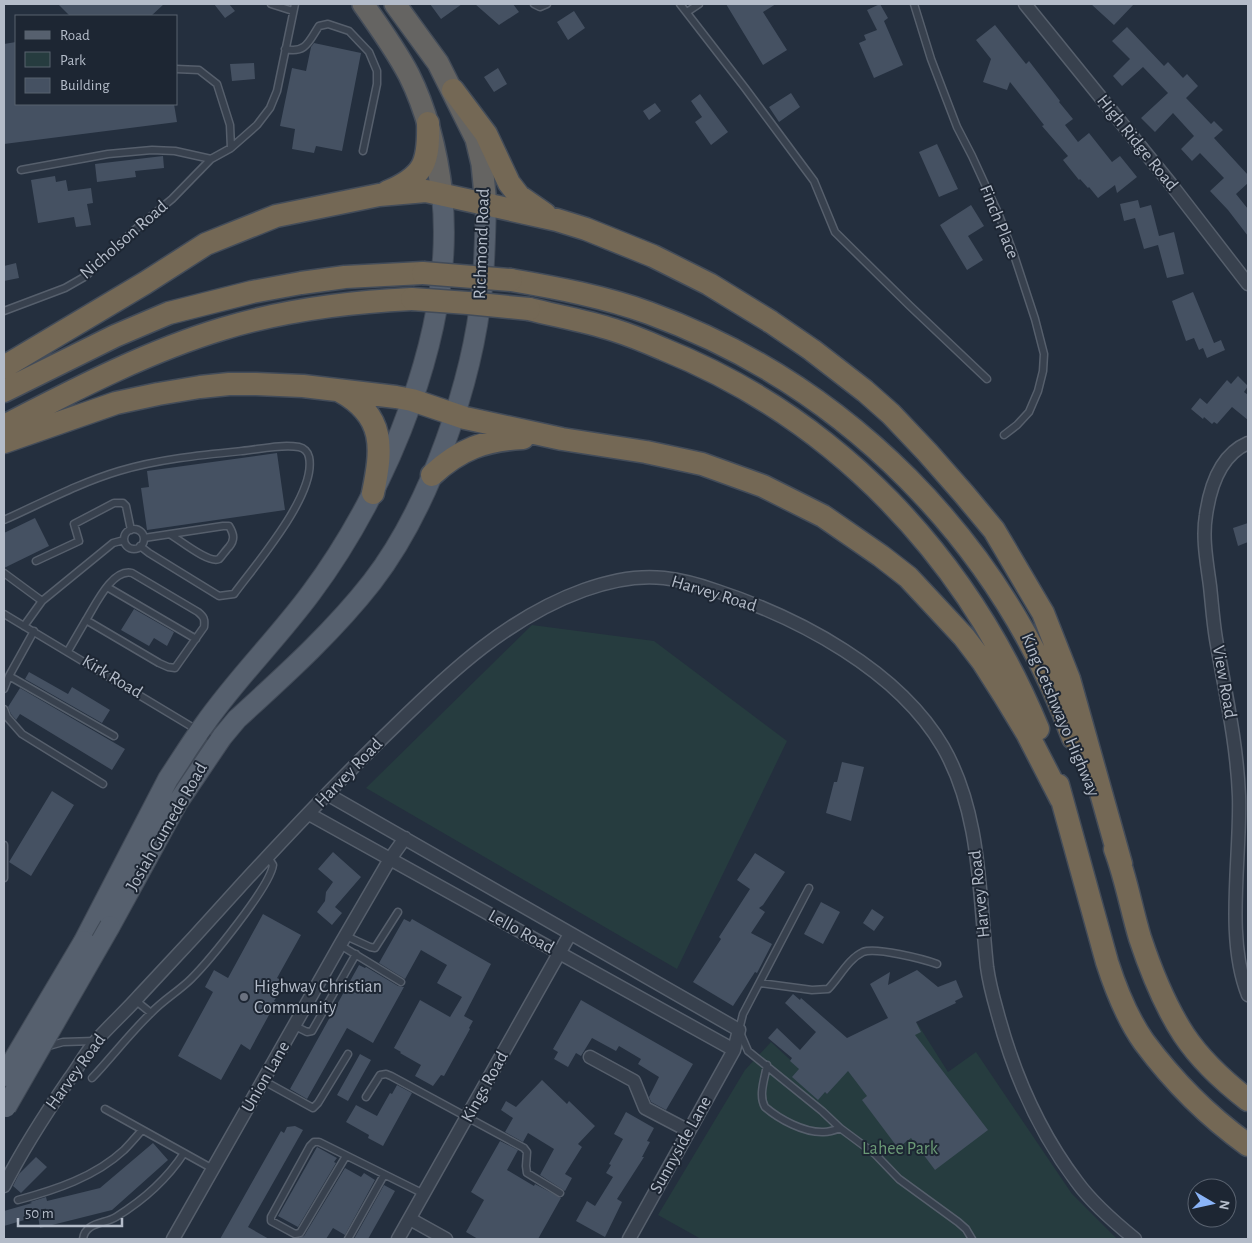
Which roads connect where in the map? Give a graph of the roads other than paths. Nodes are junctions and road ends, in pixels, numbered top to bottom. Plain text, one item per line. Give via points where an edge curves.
1 (271, 4) edge
2 (295, 4) edge
3 (363, 4) edge
4 (395, 4) edge
5 (534, 4) edge
6 (547, 4) edge
7 (680, 4) edge
8 (699, 4) edge
9 (914, 4) edge
10 (1025, 4) edge
11 (293, 11) junction
12 (686, 12) junction
13 (285, 49) junction
14 (178, 69) edge
15 (453, 90) junction
16 (428, 123) junction
17 (231, 148) junction
18 (363, 151) dead end
19 (211, 159) junction
20 (21, 170) dead end
21 (379, 195) junction
22 (442, 195) junction
23 (486, 205) junction
24 (557, 220) junction
25 (1248, 284) edge
26 (4, 311) edge
27 (4, 367) edge
28 (987, 379) dead end
29 (4, 391) edge
30 (340, 391) junction
31 (412, 400) junction
32 (454, 415) junction
33 (4, 426) edge
34 (1004, 435) dead end
35 (562, 439) junction
36 (4, 442) edge
37 (1248, 443) edge
38 (432, 475) junction
39 (372, 493) junction
40 (4, 520) edge
41 (131, 530) junction
42 (171, 535) junction
43 (144, 538) junction
44 (124, 540) junction
45 (140, 546) junction
46 (36, 561) dead end
47 (4, 573) edge
48 (107, 587) junction
49 (42, 601) junction
50 (4, 614) edge
51 (86, 620) junction
52 (24, 626) junction
53 (34, 631) junction
54 (196, 639) junction
55 (68, 651) junction
56 (9, 676) junction
57 (4, 689) edge
58 (4, 710) edge
59 (200, 731) junction
60 (114, 736) dead end
61 (219, 742) junction
62 (104, 784) dead end
63 (328, 794) junction
64 (1061, 799) junction
65 (309, 814) junction
66 (405, 838) junction
67 (4, 846) edge
68 (268, 857) junction
69 (390, 859) junction
70 (1121, 864) junction
71 (4, 878) edge
72 (809, 888) dead end
73 (398, 912) dead end
74 (570, 934) junction
75 (343, 940) junction
76 (356, 954) junction
77 (560, 954) junction
78 (937, 964) dead end
79 (401, 982) dead end
80 (760, 983) junction
81 (1248, 995) edge
82 (135, 1000) junction
83 (151, 1013) junction
84 (295, 1026) junction
85 (739, 1030) junction
86 (95, 1042) junction
87 (734, 1050) junction
88 (748, 1051) junction
89 (348, 1054) dead end
90 (590, 1057) dead end
91 (4, 1061) edge
92 (767, 1065) junction
93 (4, 1076) edge
94 (92, 1078) dead end
95 (264, 1081) junction
96 (366, 1097) dead end
97 (1248, 1100) edge
98 (5, 1109) edge
99 (105, 1109) dead end
100 (468, 1117) junction
101 (840, 1128) junction
102 (142, 1130) junction
103 (689, 1131) junction
104 (1248, 1145) edge
105 (184, 1153) junction
106 (346, 1156) junction
107 (213, 1169) junction
108 (384, 1174) junction
109 (4, 1186) edge
110 (560, 1192) dead end
111 (424, 1194) junction
112 (18, 1200) dead end
113 (410, 1219) junction
114 (84, 1239) edge
115 (173, 1239) edge
116 (348, 1239) edge
117 (398, 1239) edge
118 (446, 1239) edge
119 (629, 1239) edge
120 (972, 1239) edge
121 (1135, 1239) edge

1 - 11 lane
2 - 11 lane, Nicholson Road
3 - 16 highway via 408,73
4 - 15 highway, Richmond Road via 438,63
5 - 6 lane via 540,7
7 - 12 lane
8 - 12 lane
9 - 34 lane, Finch Place via 954,118 1014,255 1044,354 1038,391 1029,412
10 - 25 street, High Ridge Road
11 - 13 lane, Nicholson Road
12 - 28 lane via 814,181 835,232
13 - 17 lane, Nicholson Road via 277,91 270,108 257,125
13 - 18 lane via 300,50 320,26 328,24 349,31 370,52 377,71 377,84
14 - 17 lane via 199,70 217,84 230,125
15 - 23 highway, Richmond Road via 476,139
15 - 24 highway via 486,134 509,183 519,196
16 - 21 highway via 423,167 404,185
16 - 22 highway
17 - 19 lane, Nicholson Road
19 - 20 lane via 175,150 152,150 99,155
19 - 26 lane, Nicholson Road via 86,276 66,288
21 - 22 highway via 426,191
21 - 27 highway via 276,216 206,244
22 - 23 highway
22 - 31 main road via 444,231 438,296
23 - 24 highway
23 - 32 main road, Richmond Road via 478,314
24 - 70 highway via 616,240 680,269 772,322 891,414 964,494 994,530 1044,613 1069,679
29 - 70 highway, King Cetshwayo Highway, bridge via 168,313 252,292 345,277 424,273 511,280 624,305 713,340 768,368 860,434 897,468 964,541 1039,657
30 - 31 highway
30 - 36 highway via 247,384 158,394 116,403
30 - 39 highway via 364,410 377,433 380,448
31 - 32 highway
31 - 39 main road, Josiah Gumede Road via 390,458
32 - 35 highway
32 - 38 main road, Josiah Gumede Road
33 - 64 highway, King Cetshwayo Highway, bridge via 135,362 221,329 354,302 412,300 529,309 615,330 707,368 786,413 835,450 908,520 943,562 990,632 1023,694 1045,746
35 - 38 highway via 499,439 459,454
35 - 64 highway via 638,450 702,464 763,486 823,516 881,556 908,577 941,611 983,662 1027,734
37 - 81 street, View Road via 1234,451 1219,471 1205,516 1205,546 1216,636 1234,738 1239,796 1237,941
38 - 61 main road, Josiah Gumede Road via 394,549 373,581 342,618 237,719
39 - 59 main road, Josiah Gumede Road via 352,532 311,593
40 - 45 lane via 96,479 173,458 281,446 305,449 309,471 300,500 234,594 219,596
41 - 43 lane via 139,531
41 - 44 lane
41 - 46 lane via 126,506 114,503 74,524 79,541
42 - 42 lane via 229,526 234,538 219,559 214,560
42 - 43 lane
43 - 45 lane
44 - 45 lane via 132,549
44 - 49 lane via 113,544
47 - 49 lane
48 - 51 lane
48 - 54 lane
48 - 54 lane via 121,572 132,573 203,617 204,627
49 - 52 lane
50 - 52 lane, Kirk Road
51 - 54 lane via 172,668 178,667
51 - 55 lane
52 - 53 lane, Kirk Road
53 - 55 lane, Kirk Road
53 - 56 lane
55 - 59 lane, Kirk Road
56 - 57 lane
56 - 60 lane
58 - 62 lane via 22,734
59 - 61 lane, Kirk Road
59 - 93 main road, Josiah Gumede Road, bridge via 168,779 84,941
61 - 98 main road, Josiah Gumede Road, bridge via 178,802
63 - 65 street, Harvey Road
63 - 66 street, Lello Road
63 - 121 street, Harvey Road via 434,687 482,648 544,607 584,590 650,577 692,583 752,603 828,641 872,669 903,696 944,749 966,800 972,826 988,975 1012,1062 1048,1135 1078,1183 1110,1218
64 - 104 highway, King Cetshwayo Highway via 1106,962 1126,1011 1143,1041 1182,1087
65 - 68 street, Harvey Road
65 - 69 street, Lello Road
66 - 69 street, Union Lane
66 - 74 street, Lello Road
67 - 71 lane
68 - 82 street, Harvey Road
68 - 83 lane via 273,869 252,903 205,964
69 - 75 street, Union Lane
69 - 77 street, Lello Road
70 - 97 highway, King Cetshwayo Highway via 1154,978 1184,1036 1227,1084
72 - 80 lane
73 - 75 lane via 375,948
74 - 77 street, Kings Road
74 - 85 street, Lello Road
75 - 76 lane
75 - 84 street, Union Lane
76 - 79 lane
76 - 84 lane via 312,1031
77 - 87 street, Lello Road
77 - 100 street, Kings Road
78 - 80 lane via 924,959 864,952 828,989
80 - 85 lane
82 - 83 lane
82 - 86 street, Harvey Road
83 - 94 lane
84 - 95 street, Union Lane
85 - 87 street, Sunnyside Lane
85 - 88 lane
86 - 91 lane via 63,1042
86 - 109 street, Harvey Road via 46,1112
87 - 88 lane
87 - 103 street, Sunnyside Lane
88 - 92 lane
89 - 95 lane via 313,1108
90 - 103 street via 634,1081 645,1108
92 - 101 lane
92 - 101 lane via 762,1092 765,1107 810,1130 825,1132
95 - 107 street, Union Lane
96 - 100 lane via 380,1075 386,1074
99 - 102 lane
100 - 110 lane via 524,1148 528,1172
100 - 111 street, Kings Road
101 - 120 lane via 958,1222
102 - 105 lane
102 - 112 lane via 120,1153 94,1171 61,1187
103 - 119 street, Sunnyside Lane
105 - 107 lane
105 - 114 lane via 163,1180 114,1218 86,1230
106 - 106 lane via 300,1234 271,1221 312,1143 319,1142
106 - 108 lane
107 - 115 street, Union Lane
108 - 111 lane
108 - 116 lane
111 - 113 street, Kings Road
113 - 117 street, Kings Road
113 - 118 street

